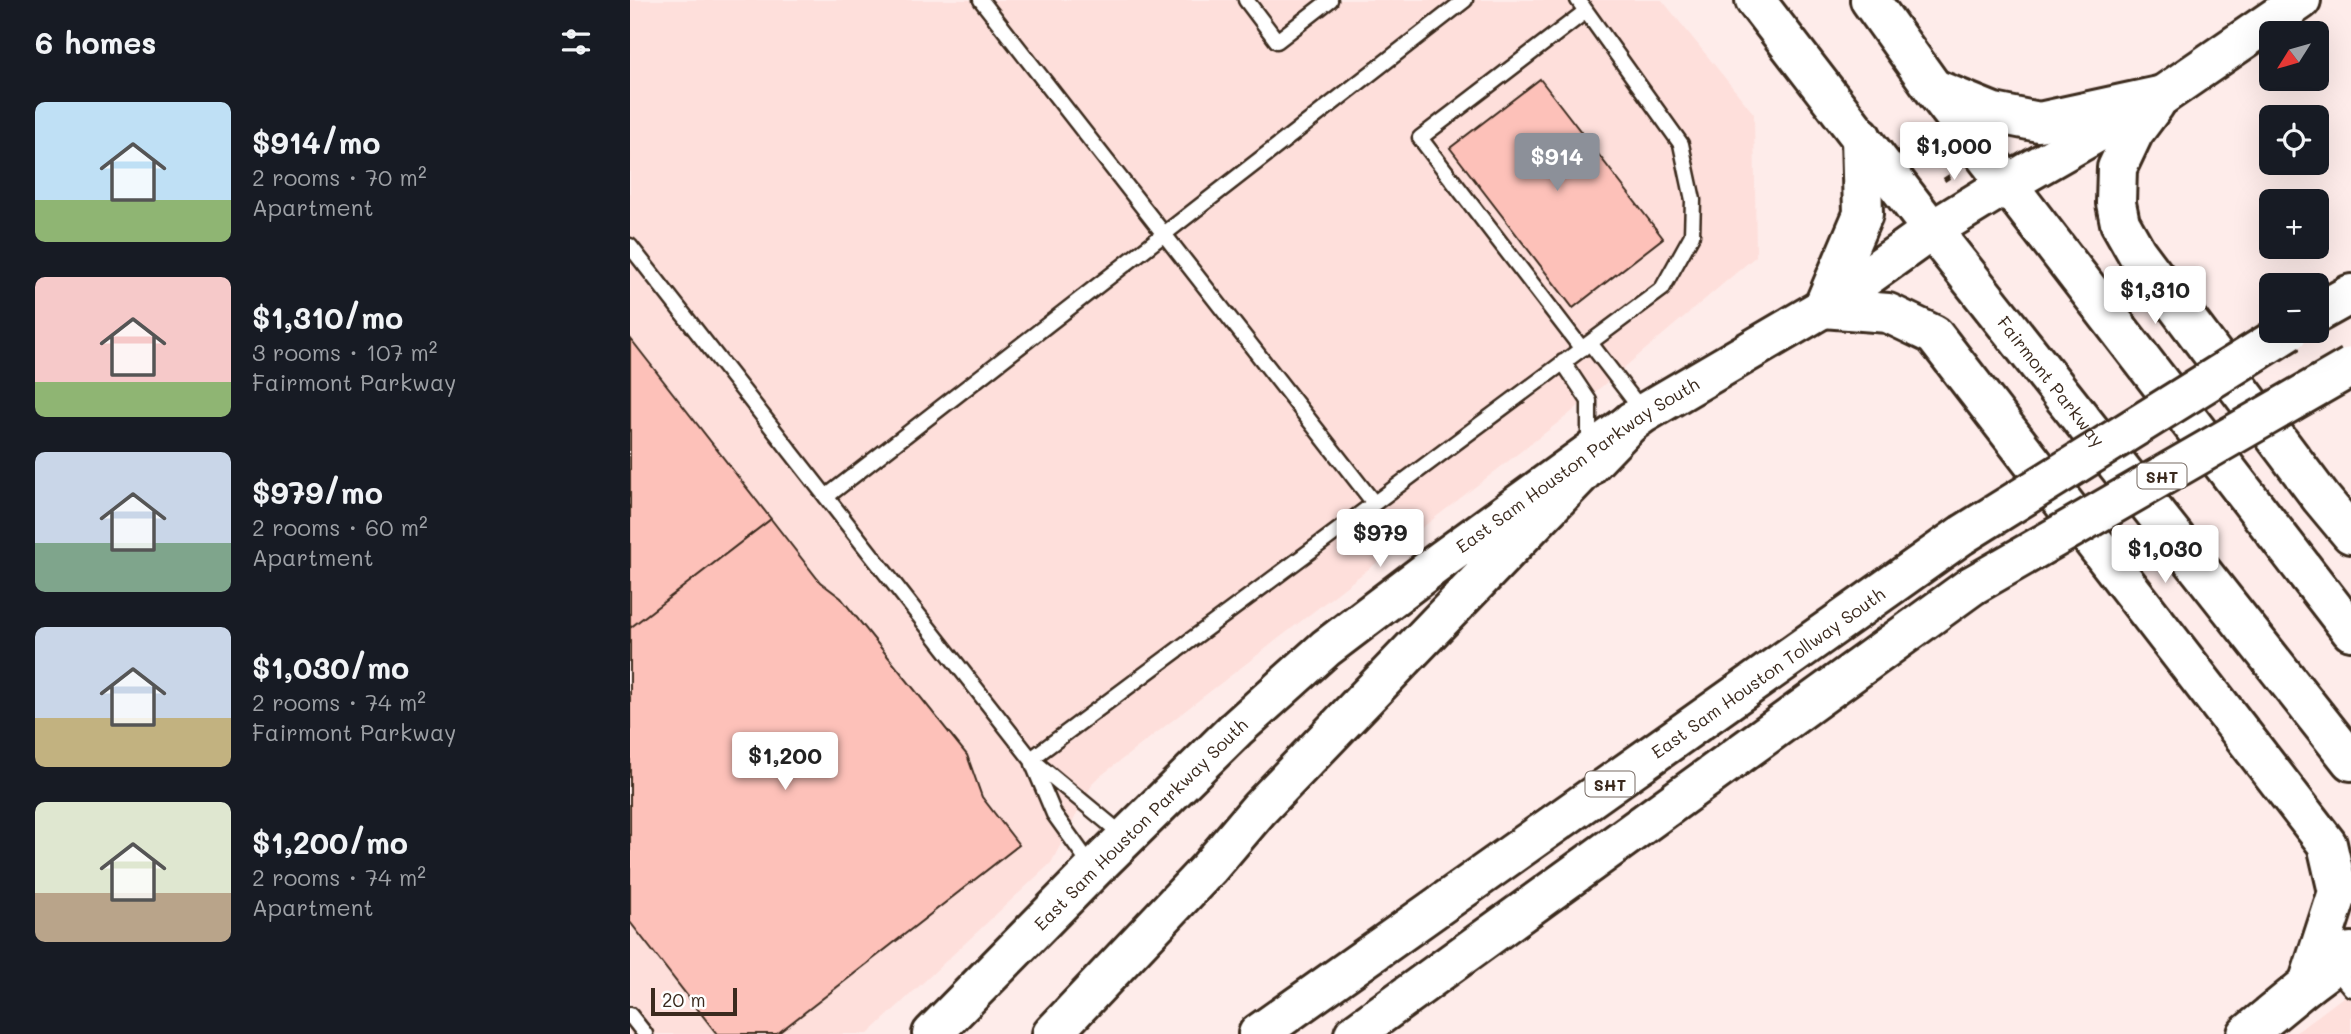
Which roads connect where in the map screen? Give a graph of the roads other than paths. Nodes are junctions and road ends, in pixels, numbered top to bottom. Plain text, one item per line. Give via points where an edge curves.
1 (981, 0) edge
2 (1245, 0) edge
3 (1330, 0) edge
4 (1465, 0) edge
5 (1755, 0) edge
6 (1870, 0) edge
7 (2301, 0) edge
8 (1582, 5) edge
9 (1933, 88) junction
10 (2163, 95) junction
11 (1861, 136) junction
12 (2007, 184) junction
13 (1932, 230) junction
14 (1164, 234) junction
15 (630, 246) edge
16 (1824, 308) junction
17 (2270, 343) edge
18 (1586, 346) junction
19 (1563, 362) junction
20 (2351, 367) edge
21 (1638, 417) junction
22 (1590, 452) junction
23 (826, 497) junction
24 (1374, 503) junction
25 (2351, 534) edge
26 (2351, 631) edge
27 (1031, 759) junction
28 (2351, 761) edge
29 (1126, 837) junction
30 (1094, 869) junction
31 (2335, 973) edge
32 (630, 1015) edge
33 (2259, 1030) edge
34 (645, 1034) edge
35 (932, 1034) edge
36 (1052, 1034) edge
37 (1258, 1034) edge
38 (1354, 1034) edge

1 - 14 lane
2 - 3 lane via 1277,41
4 - 14 lane
5 - 11 main road, Fairmont Parkway
6 - 9 main road
7 - 10 main road, East Sam Houston Parkway South
8 - 18 lane via 1681,144 1693,200 1692,236 1662,289
8 - 18 lane via 1420,138
9 - 10 main road via 1994,113 2039,122
9 - 12 main road
10 - 12 main road, East Sam Houston Parkway South
10 - 25 main road via 2134,132 2117,167 2120,223 2137,253
11 - 13 main road, Fairmont Parkway
11 - 16 main road via 1863,214
12 - 13 main road, East Sam Houston Parkway South
12 - 26 main road
13 - 16 main road, East Sam Houston Parkway South
13 - 28 main road, Fairmont Parkway
14 - 23 lane
14 - 24 lane
15 - 23 lane
16 - 21 main road, East Sam Houston Parkway South
16 - 31 main road via 1888,313 1934,335 2327,844 2338,892
17 - 37 main road, East Sam Houston Tollway South / SHT, bridge via 1962,535
18 - 19 lane
18 - 21 lane
19 - 22 lane via 1589,401
19 - 24 lane
20 - 38 main road, SHT, bridge via 1973,585
21 - 22 main road, East Sam Houston Parkway South
21 - 36 main road via 1259,809
22 - 29 main road, East Sam Houston Parkway South via 1326,649
23 - 27 lane
24 - 27 lane
27 - 29 lane
27 - 30 lane via 1054,814
29 - 30 main road, East Sam Houston Parkway South
30 - 35 main road, East Sam Houston Parkway South
31 - 33 main road
32 - 34 lane

